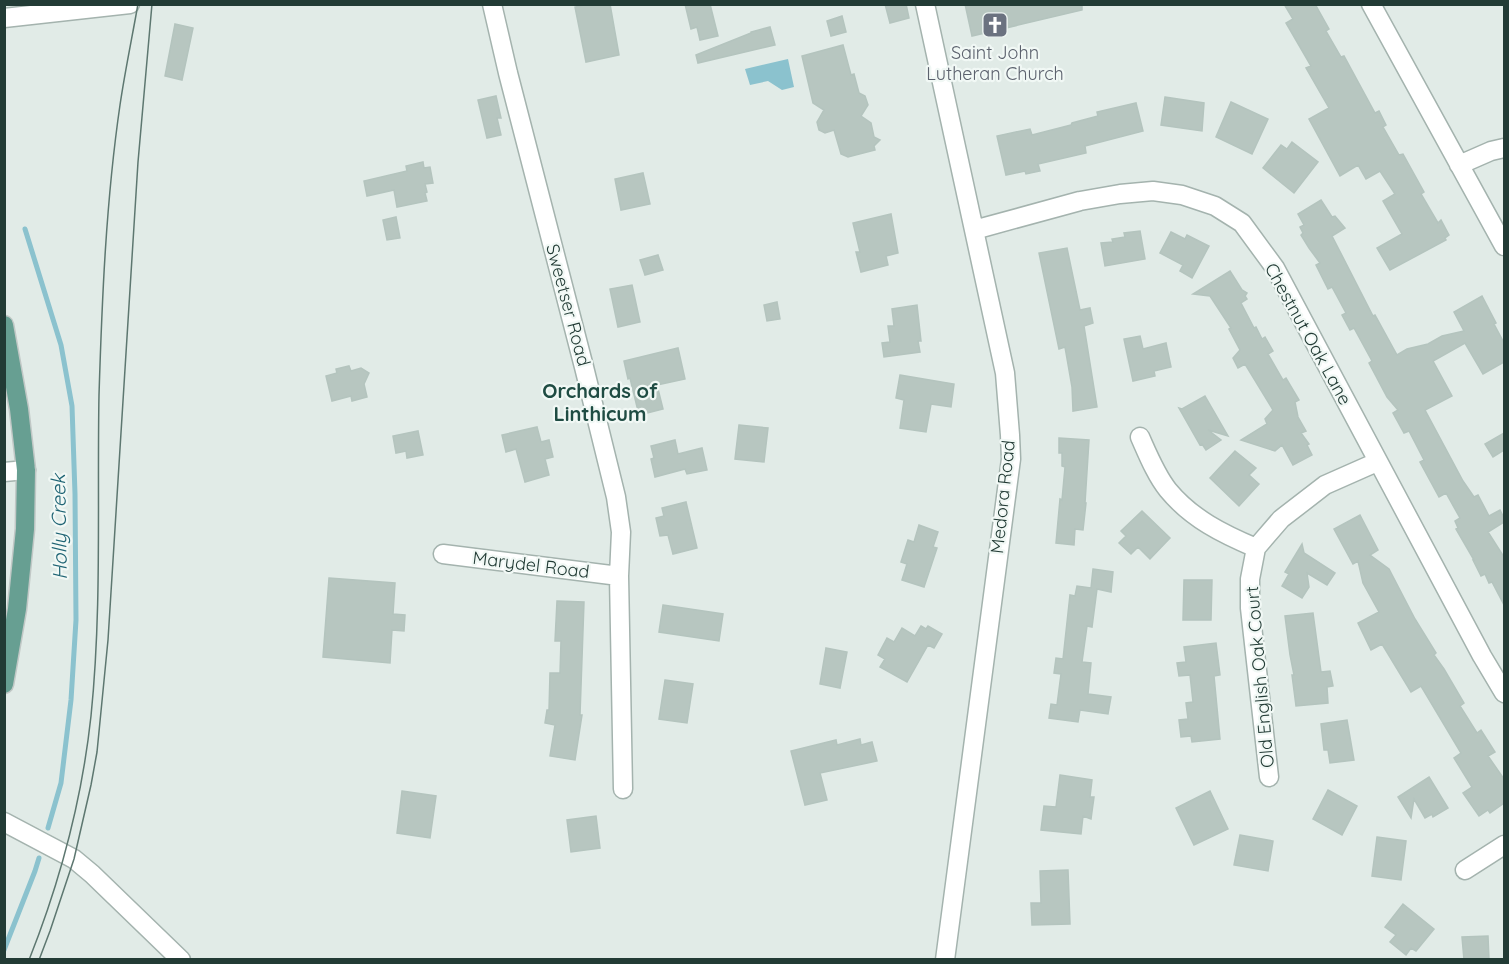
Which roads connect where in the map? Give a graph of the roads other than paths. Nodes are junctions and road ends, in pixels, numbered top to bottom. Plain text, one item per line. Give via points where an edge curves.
1 (130, 4) edge
2 (492, 4) edge
3 (925, 4) edge
4 (1371, 4) edge
5 (4, 18) edge
6 (1504, 148) edge
7 (1459, 165) junction
8 (974, 230) junction
9 (1504, 246) edge
10 (4, 325) edge
11 (1140, 437) dead end
12 (1377, 462) junction
13 (26, 470) junction
14 (4, 472) edge
15 (1256, 549) junction
16 (443, 554) dead end
17 (619, 576) junction
18 (4, 684) edge
19 (1504, 693) edge
20 (1269, 777) dead end
21 (623, 789) dead end
22 (4, 822) edge
23 (1504, 845) edge
24 (1465, 870) dead end
25 (181, 960) edge
26 (945, 960) edge

1 - 5 street
2 - 17 street, Sweetser Road via 616,497 621,532
3 - 8 street, Medora Road
4 - 7 street
6 - 7 street
7 - 9 street
8 - 12 street, Chestnut Oak Lane via 1120,194 1154,191 1215,206 1242,223 1275,268
8 - 26 street, Medora Road via 1005,373 1011,459
10 - 13 main road
11 - 15 street via 1168,490 1188,510 1216,530
12 - 15 street, Old English Oak Court via 1325,485 1281,519
12 - 19 street, Chestnut Oak Lane
13 - 14 street
13 - 18 main road via 26,529
15 - 20 street, Old English Oak Court via 1250,608
16 - 17 street, Marydel Road
17 - 21 street, Sweetser Road
22 - 25 street via 74,859
23 - 24 street

